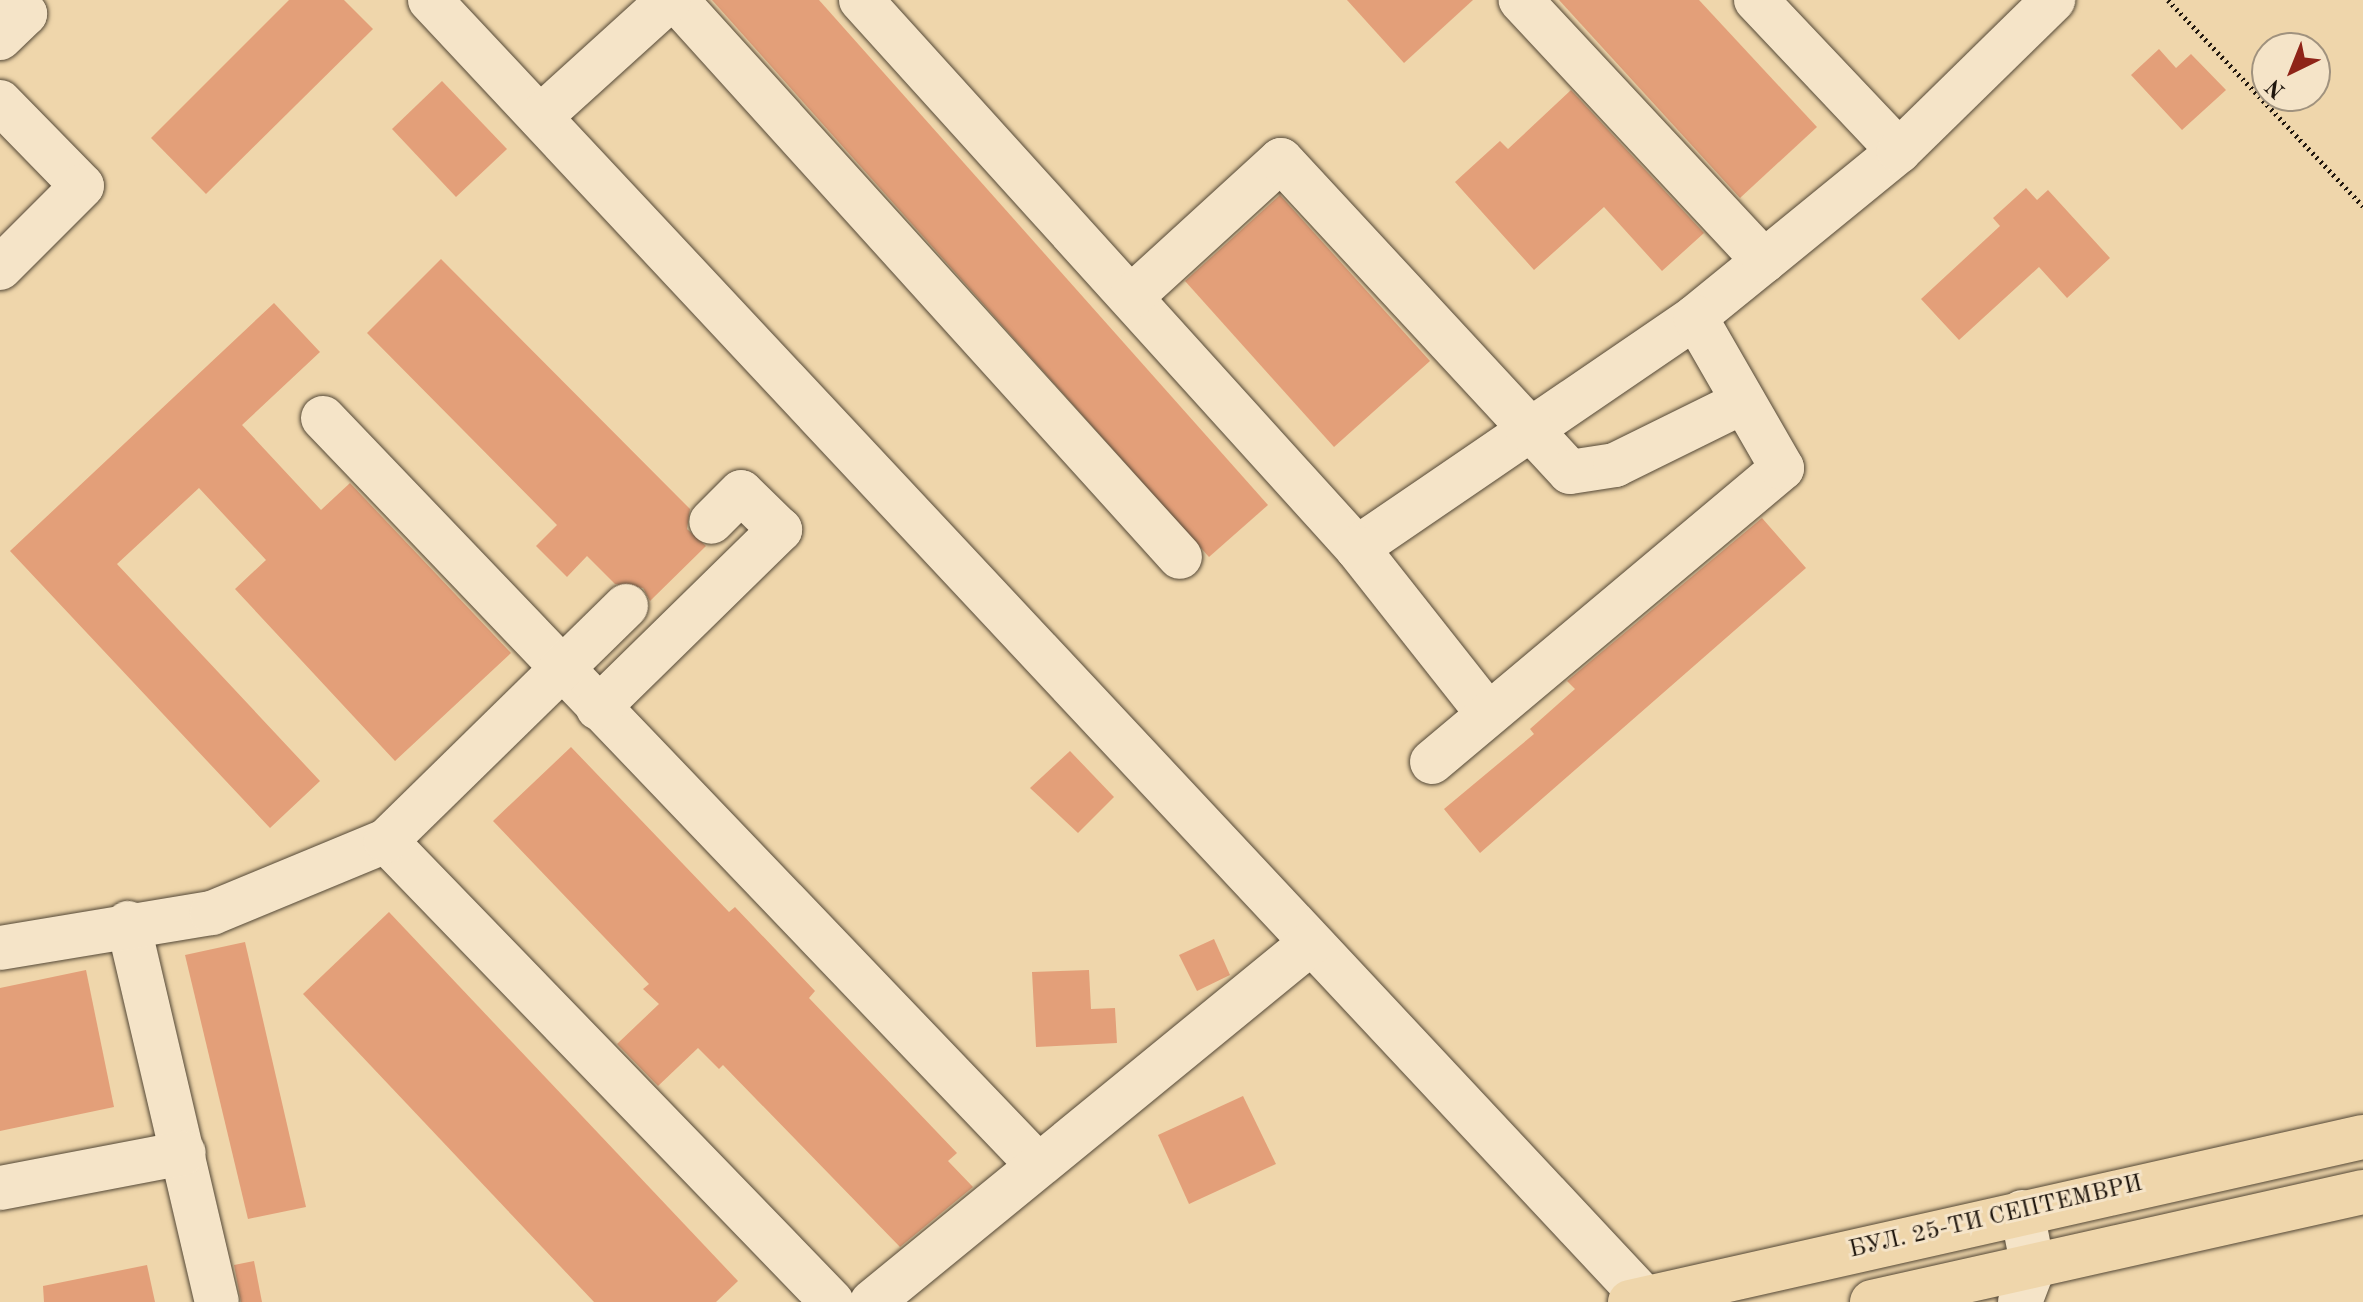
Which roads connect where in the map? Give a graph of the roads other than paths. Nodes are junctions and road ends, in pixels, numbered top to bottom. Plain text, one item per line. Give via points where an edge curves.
1 (11, 0) edge
2 (430, 0) edge
3 (669, 0) edge
4 (676, 0) edge
5 (861, 0) edge
6 (1521, 0) edge
7 (1756, 0) edge
8 (2053, 0) edge
9 (0, 38) edge
10 (0, 102) edge
11 (540, 117) junction
12 (1899, 151) junction
13 (1764, 261) junction
14 (0, 268) edge
15 (1131, 297) junction
16 (1695, 317) junction
17 (1743, 402) junction
18 (323, 418) dead end
19 (1530, 431) junction
20 (711, 522) dead end
21 (1357, 548) junction
22 (1180, 557) dead end
23 (626, 606) dead end
24 (561, 671) junction
25 (598, 708) junction
26 (1488, 714) junction
27 (1432, 762) dead end
28 (386, 841) junction
29 (128, 923) junction
30 (1311, 943) junction
31 (0, 948) edge
32 (2363, 1137) edge
33 (184, 1153) junction
34 (1037, 1164) junction
35 (0, 1188) edge
36 (2363, 1192) edge
37 (2022, 1212) junction
38 (2026, 1285) edge
39 (1641, 1301) edge
40 (217, 1302) edge
41 (832, 1302) edge
42 (872, 1302) edge
43 (1872, 1302) edge

1 - 9 street via 25,14
2 - 11 street
3 - 11 street
4 - 22 street
5 - 15 street
6 - 13 street
7 - 12 street
8 - 12 street
10 - 14 street via 82,186
11 - 30 street
12 - 13 street
13 - 16 street
15 - 19 street via 1281,160
15 - 21 street
16 - 17 street
16 - 19 street
17 - 19 street via 1615,465 1570,472
17 - 26 street via 1782,468
18 - 24 street
19 - 21 street
20 - 25 street via 741,492 780,530
21 - 26 street
23 - 24 street
24 - 25 street
24 - 28 street
25 - 34 street
26 - 27 street
28 - 29 street via 212,913
28 - 41 street
29 - 31 street
29 - 33 street
30 - 34 street
30 - 39 street
32 - 37 main road, БУЛ. 25-ТИ СЕПТЕМВРИ
33 - 35 street
33 - 40 street
34 - 42 street
36 - 38 main road
37 - 38 street
37 - 39 main road, БУЛ. 25-ТИ СЕПТЕМВРИ
38 - 43 main road

